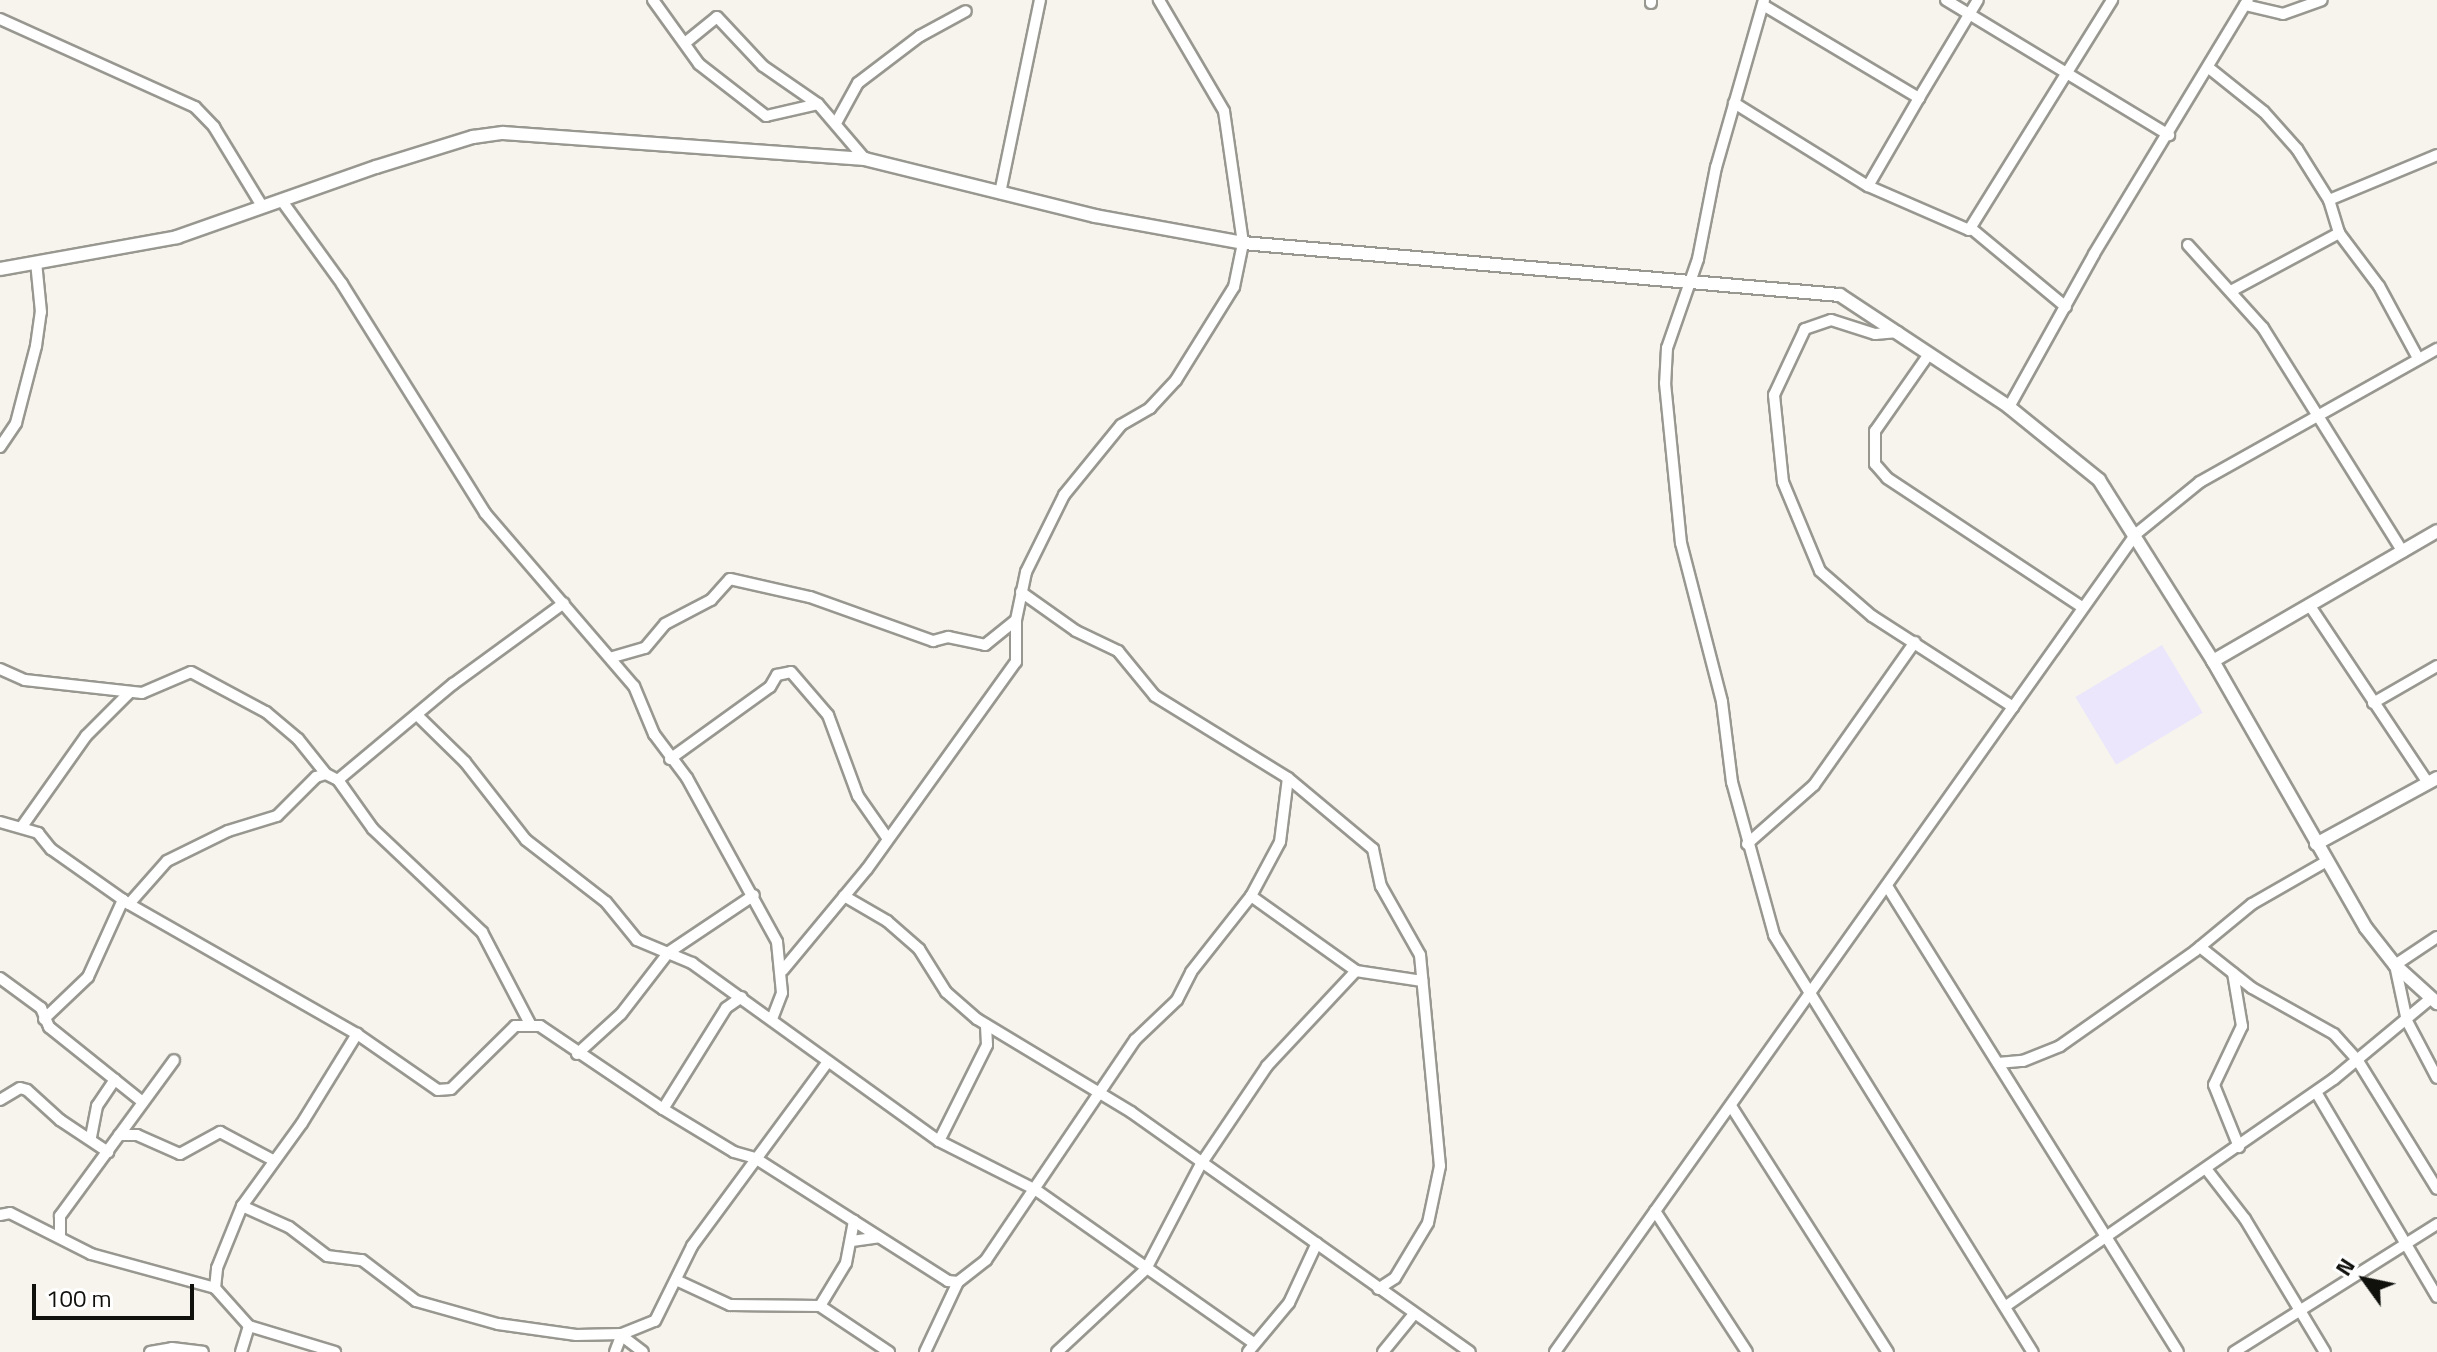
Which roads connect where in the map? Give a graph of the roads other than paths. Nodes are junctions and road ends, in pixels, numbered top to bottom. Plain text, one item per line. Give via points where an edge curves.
1 (653, 0) edge
2 (1040, 0) edge
3 (1159, 0) edge
4 (1946, 0) edge
5 (1978, 0) edge
6 (2112, 0) edge
7 (2322, 0) edge
8 (2247, 2) edge
9 (1764, 3) edge
10 (966, 11) dead end
11 (1970, 14) junction
12 (0, 19) edge
13 (685, 43) junction
14 (2209, 68) junction
15 (2066, 72) junction
16 (1919, 98) junction
17 (1734, 103) junction
18 (818, 104) junction
19 (836, 123) junction
20 (2169, 135) junction
21 (2437, 155) edge
22 (865, 159) junction
23 (1868, 186) junction
24 (1000, 193) junction
25 (2329, 200) junction
26 (282, 201) junction
27 (262, 206) junction
28 (1972, 229) junction
29 (2339, 233) junction
30 (1243, 243) junction
31 (2188, 245) dead end
32 (36, 262) junction
33 (0, 269) edge
34 (1690, 280) junction
35 (2231, 291) junction
36 (2066, 307) junction
37 (1898, 332) junction
38 (2437, 349) edge
39 (1929, 354) junction
40 (2418, 358) junction
41 (2009, 407) junction
42 (2314, 415) junction
43 (0, 447) edge
44 (2437, 531) edge
45 (2136, 534) junction
46 (2403, 552) junction
47 (1021, 592) junction
48 (564, 603) junction
49 (2310, 606) junction
50 (2082, 607) junction
51 (1016, 620) junction
52 (1915, 642) junction
53 (613, 657) junction
54 (2213, 661) junction
55 (2437, 666) edge
56 (0, 669) edge
57 (129, 693) junction
58 (2373, 703) junction
59 (2013, 707) junction
60 (418, 716) junction
61 (670, 759) junction
62 (326, 774) junction
63 (1288, 778) junction
64 (338, 780) junction
65 (2432, 781) edge
66 (0, 822) edge
67 (23, 825) junction
68 (888, 839) junction
69 (1747, 844) junction
70 (2316, 844) junction
71 (2327, 861) junction
72 (1887, 886) junction
73 (754, 895) junction
74 (844, 896) junction
75 (1251, 896) junction
76 (126, 902) junction
77 (2437, 937) edge
78 (2200, 947) junction
79 (669, 952) junction
80 (2395, 965) junction
81 (783, 970) junction
82 (1356, 971) junction
83 (2233, 973) junction
84 (0, 978) edge
85 (1422, 981) junction
86 (1808, 996) junction
87 (742, 997) junction
88 (2434, 1001) edge
89 (773, 1017) junction
90 (44, 1019) junction
91 (2407, 1021) junction
92 (530, 1024) junction
93 (986, 1025) junction
94 (357, 1034) junction
95 (577, 1054) junction
96 (174, 1060) dead end
97 (2358, 1061) junction
98 (1998, 1063) junction
99 (826, 1064) junction
100 (2437, 1078) edge
101 (115, 1079) junction
102 (2316, 1092) junction
103 (1100, 1098) junction
104 (0, 1100) edge
105 (140, 1100) junction
106 (1731, 1106) junction
107 (663, 1109) junction
108 (119, 1135) junction
109 (91, 1137) junction
110 (939, 1141) junction
111 (2239, 1147) junction
112 (108, 1152) junction
113 (755, 1158) junction
114 (271, 1159) junction
115 (1201, 1164) junction
116 (2207, 1170) junction
117 (2437, 1189) edge
118 (1036, 1190) junction
119 (242, 1206) junction
120 (1655, 1211) junction
121 (0, 1215) edge
122 (854, 1221) junction
123 (2437, 1224) edge
124 (60, 1237) junction
125 (879, 1237) junction
126 (2107, 1237) junction
127 (852, 1241) junction
128 (1317, 1243) junction
129 (2405, 1245) junction
130 (1146, 1269) junction
131 (676, 1280) junction
132 (958, 1282) junction
133 (215, 1288) junction
134 (1378, 1289) junction
135 (2437, 1297) edge
136 (820, 1306) junction
137 (2006, 1306) junction
138 (2300, 1310) junction
139 (1414, 1314) junction
140 (249, 1326) junction
141 (622, 1335) junction
142 (1251, 1348) edge
143 (150, 1352) edge
144 (203, 1352) edge
145 (241, 1352) edge
146 (335, 1352) edge
147 (615, 1352) edge
148 (643, 1352) edge
149 (889, 1352) edge
150 (925, 1352) edge
151 (1057, 1352) edge
152 (1383, 1352) edge
153 (1470, 1352) edge
154 (1555, 1352) edge
155 (1747, 1352) edge
156 (1888, 1352) edge
157 (2033, 1352) edge
158 (2178, 1352) edge
159 (2234, 1352) edge
160 (2325, 1352) edge

1 - 13 street
2 - 24 street
3 - 30 street via 1224,111
4 - 11 street
5 - 11 street
6 - 15 street
7 - 8 street via 2283,14
8 - 14 street
9 - 16 street
9 - 17 street
10 - 19 street via 920,36 858,83
11 - 15 street
11 - 16 street
12 - 27 street via 195,107 214,127
13 - 18 street via 699,64 766,116
13 - 18 street via 717,17 763,66
14 - 20 street
14 - 25 street via 2272,121
15 - 20 street
15 - 28 street
16 - 23 street
17 - 23 street
17 - 34 street
18 - 19 street
19 - 22 street
20 - 36 street
21 - 25 street
22 - 24 street
22 - 26 street via 503,133 473,137
23 - 28 street via 1929,217
24 - 30 street
25 - 29 street
26 - 27 street
26 - 48 street via 342,284 485,513
27 - 32 street via 177,237
28 - 36 street
29 - 35 street
29 - 40 street via 2379,286
30 - 34 street via 1482,268
30 - 47 street via 1234,287 1194,359 1150,408 1121,425 1064,495
31 - 35 street
32 - 33 street
32 - 43 street via 41,312 36,346 16,423
34 - 37 street via 1840,295
34 - 69 street via 1667,348 1665,383 1678,518 1722,702 1732,782
35 - 42 street via 2263,328
36 - 41 street
37 - 39 street
37 - 52 street via 1875,334 1831,320 1809,326 1783,372 1773,408 1783,482 1820,571
38 - 40 street
39 - 41 street
39 - 50 street via 1875,431 1875,464 1887,478
40 - 42 street
41 - 45 street via 2099,480
42 - 45 street via 2200,482
42 - 46 street
44 - 46 street
45 - 50 street
45 - 54 street
46 - 49 street
47 - 51 street
47 - 63 street via 1076,631 1118,651 1155,696
48 - 53 street
48 - 60 street
49 - 54 street
49 - 58 street
50 - 59 street
51 - 53 street via 979,647 948,637 933,641 810,597 730,579 711,600 665,624 645,648
51 - 68 street via 1016,662
52 - 59 street
52 - 69 street via 1814,785
53 - 61 street
54 - 70 street
55 - 58 street
56 - 57 street via 25,680
57 - 62 street via 142,693 191,672 266,712 298,739
57 - 67 street via 86,736
58 - 65 street
59 - 72 street
60 - 64 street
60 - 79 street via 465,762 526,840 606,902 637,940
61 - 68 street via 758,696 777,675 791,672 828,715 858,796
61 - 73 street via 687,778
62 - 64 street
62 - 76 street via 316,777 277,816 228,831 167,861
63 - 75 street via 1280,842
63 - 85 street via 1373,849 1381,886 1420,955
64 - 92 street via 373,829 482,932
65 - 70 street
66 - 67 street
67 - 76 street
68 - 74 street
69 - 86 street via 1774,935
70 - 71 street
71 - 78 street via 2252,904
71 - 80 street via 2366,928
72 - 86 street
72 - 98 street
73 - 79 street
73 - 81 street via 777,942
74 - 81 street
74 - 93 street via 887,921 919,949 951,998
75 - 82 street
75 - 103 street via 1191,972 1177,1000 1135,1040
76 - 90 street via 88,977
76 - 94 street
77 - 80 street
78 - 83 street
78 - 98 street via 2060,1046 2023,1061
79 - 87 street
79 - 95 street via 621,1014
80 - 88 street
80 - 91 street
81 - 89 street
82 - 85 street
82 - 115 street via 1292,1034
83 - 97 street via 2330,1030
83 - 111 street via 2242,1026 2214,1085
84 - 90 street via 41,1008
85 - 134 street via 1437,1105 1435,1204 1395,1278
86 - 106 street
86 - 137 street
87 - 89 street
87 - 107 street via 726,1008
88 - 91 street
89 - 99 street
90 - 101 street
91 - 97 street
91 - 100 street
92 - 94 street via 515,1026 446,1091 413,1077
92 - 95 street
93 - 103 street
93 - 110 street via 987,1045
94 - 114 street via 302,1123
95 - 107 street
96 - 105 street
97 - 102 street
97 - 117 street
98 - 126 street
99 - 110 street
99 - 113 street
101 - 105 street
101 - 109 street via 97,1106
102 - 111 street
102 - 129 street
103 - 115 street via 1131,1112
103 - 118 street
104 - 109 street via 20,1088 27,1090 70,1128
105 - 108 street
106 - 120 street
106 - 156 street
107 - 113 street via 734,1152
108 - 112 street
108 - 114 street via 137,1135 180,1154 220,1132
109 - 112 street
110 - 118 street
111 - 116 street
112 - 124 street via 60,1216
113 - 122 street
113 - 131 street via 692,1246
114 - 119 street
115 - 128 street
115 - 130 street
116 - 126 street
116 - 138 street via 2245,1219
118 - 130 street
118 - 132 street via 986,1260
119 - 133 street via 217,1268
119 - 141 street via 289,1227 327,1256 362,1260 416,1301 498,1324 576,1335
120 - 154 street
120 - 155 street
121 - 124 street via 10,1213
122 - 125 street
122 - 127 street
123 - 129 street
124 - 133 street via 104,1258
125 - 127 street
125 - 132 street via 948,1281
126 - 137 street
126 - 158 street
127 - 136 street via 838,1281
128 - 134 street
128 - 142 street via 1289,1303
129 - 135 street
129 - 138 street
130 - 142 street
130 - 151 street
131 - 136 street via 730,1305
131 - 141 street via 655,1321
132 - 150 street
133 - 140 street
134 - 139 street
136 - 149 street
137 - 157 street
138 - 159 street
138 - 160 street
139 - 152 street
139 - 153 street
140 - 145 street
140 - 146 street
141 - 147 street
141 - 148 street
143 - 144 street

